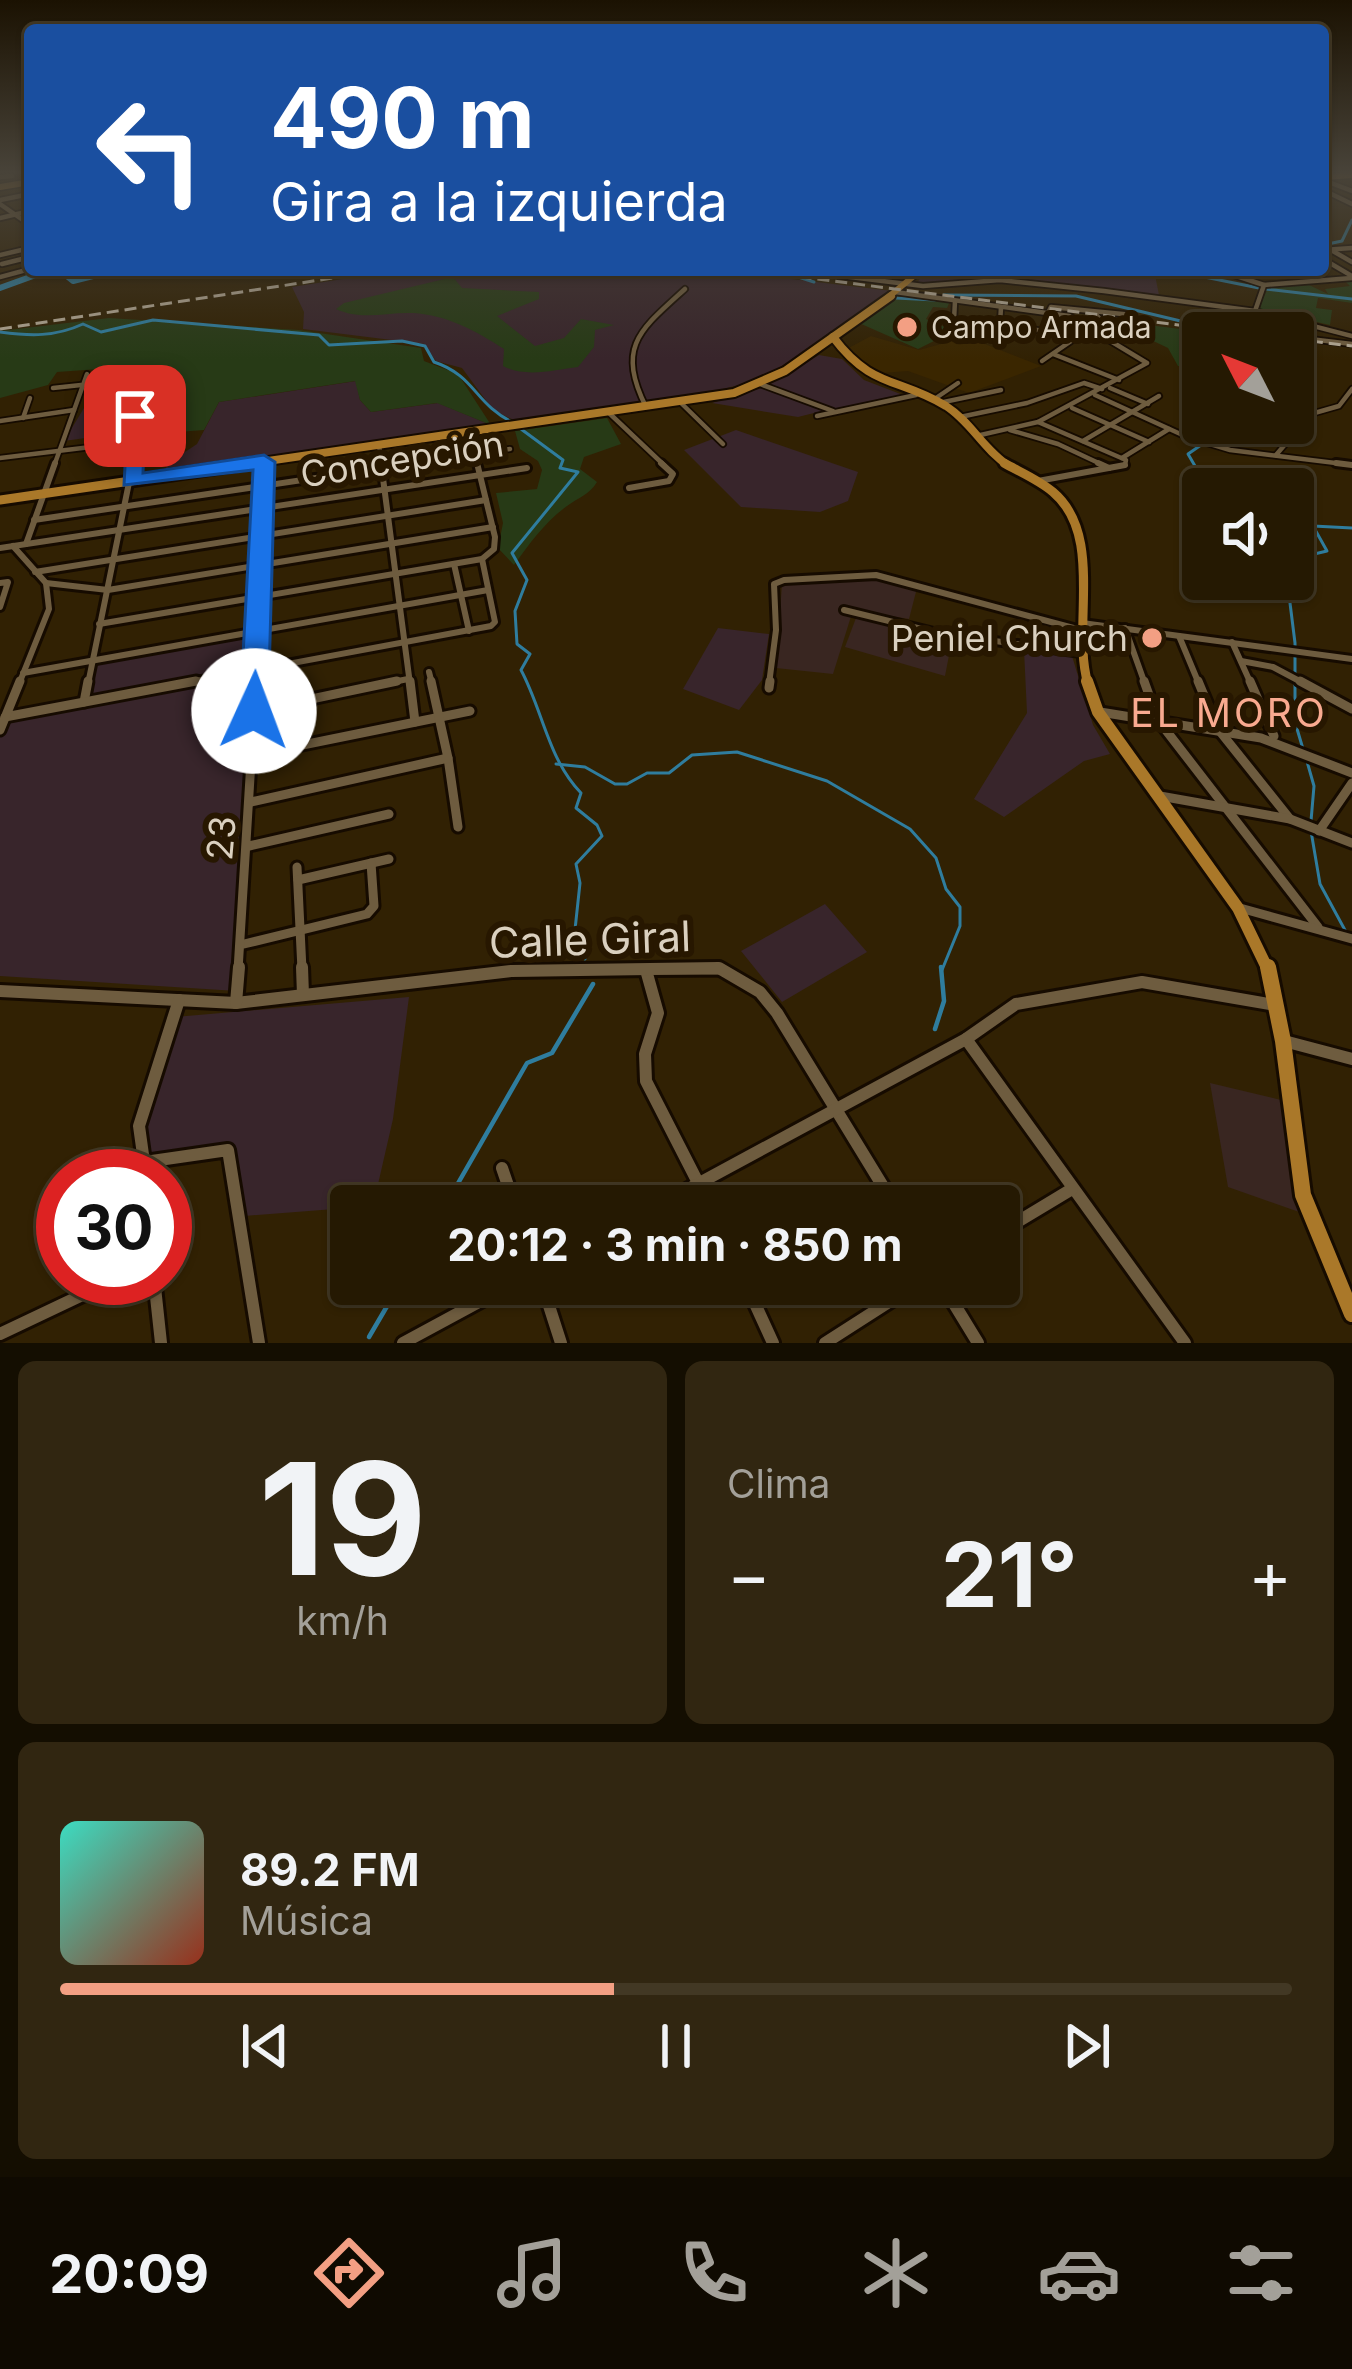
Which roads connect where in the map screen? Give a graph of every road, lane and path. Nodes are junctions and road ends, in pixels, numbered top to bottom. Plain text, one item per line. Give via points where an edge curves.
1 (1352, 239) edge
2 (1352, 248) edge
3 (1, 263) edge
4 (24, 271) edge
5 (13, 274) junction
6 (839, 276) edge
7 (915, 276) edge
8 (1235, 276) edge
9 (1300, 276) edge
10 (1326, 276) edge
11 (0, 277) edge
12 (1352, 277) edge
13 (1331, 279) junction
14 (1308, 281) junction
15 (907, 285) junction
16 (1264, 285) junction
17 (685, 289) dead end
18 (896, 292) junction
19 (1178, 300) junction
20 (956, 301) junction
21 (1202, 303) junction
22 (1001, 307) junction
23 (1255, 310) junction
24 (1093, 311) junction
25 (1200, 312) edge
26 (1048, 313) junction
27 (1175, 313) dead end
28 (1133, 316) dead end
29 (1000, 325) junction
30 (1090, 329) junction
31 (1079, 335) junction
32 (833, 337) junction
33 (1314, 338) edge
34 (1352, 340) edge
35 (999, 342) dead end
36 (1053, 355) junction
37 (1042, 361) dead end
38 (87, 374) dead end
39 (1120, 381) junction
40 (958, 383) dead end
41 (760, 384) junction
42 (82, 385) junction
43 (53, 388) dead end
44 (1106, 388) junction
45 (1001, 390) dead end
46 (1350, 392) edge
47 (1056, 393) junction
48 (1094, 394) junction
49 (916, 395) junction
50 (1160, 396) dead end
51 (30, 398) dead end
52 (160, 400) dead end
53 (1036, 400) junction
54 (680, 402) junction
55 (936, 402) junction
56 (1148, 404) junction
57 (646, 406) junction
58 (1074, 406) junction
59 (74, 410) junction
60 (1133, 411) junction
61 (608, 412) junction
62 (835, 412) junction
63 (1058, 413) junction
64 (1314, 413) edge
65 (817, 416) dead end
66 (960, 417) junction
67 (23, 418) junction
68 (0, 421) edge
69 (1038, 422) junction
70 (1110, 425) junction
71 (1009, 429) junction
72 (1169, 429) junction
73 (469, 432) junction
74 (976, 436) junction
75 (132, 442) junction
76 (1149, 442) junction
77 (1085, 443) junction
78 (723, 444) dead end
79 (1285, 444) edge
80 (379, 446) junction
81 (510, 449) dead end
82 (58, 450) junction
83 (1077, 453) junction
84 (474, 455) junction
85 (1276, 455) junction
86 (0, 458) edge
87 (264, 462) junction
88 (1123, 462) junction
89 (1352, 465) edge
90 (383, 468) junction
91 (527, 468) dead end
92 (1109, 468) junction
93 (479, 475) junction
94 (132, 481) junction
95 (1036, 482) junction
96 (263, 486) junction
97 (629, 488) dead end
98 (386, 489) junction
99 (44, 494) junction
100 (0, 500) edge
101 (486, 500) junction
102 (127, 506) junction
103 (262, 508) junction
104 (389, 515) junction
105 (34, 520) junction
106 (493, 527) junction
107 (121, 529) junction
108 (260, 536) junction
109 (394, 543) junction
110 (26, 544) junction
111 (13, 546) junction
112 (0, 548) edge
113 (486, 557) junction
114 (115, 558) junction
115 (454, 564) junction
116 (260, 565) junction
117 (35, 572) junction
118 (398, 573) junction
119 (4, 583) edge
120 (46, 583) junction
121 (108, 590) junction
122 (488, 590) junction
123 (461, 595) junction
124 (258, 598) junction
125 (402, 606) junction
126 (0, 607) edge
127 (844, 610) dead end
128 (99, 624) junction
129 (1081, 627) junction
130 (1125, 628) junction
131 (469, 631) junction
132 (256, 632) junction
133 (1178, 635) junction
134 (1232, 642) junction
135 (405, 643) junction
136 (1081, 653) junction
137 (1352, 659) edge
138 (92, 661) junction
139 (1240, 662) junction
140 (255, 671) junction
141 (429, 672) dead end
142 (22, 673) junction
143 (408, 679) junction
144 (769, 688) dead end
145 (12, 698) junction
146 (0, 700) edge
147 (84, 702) junction
148 (1352, 709) edge
149 (254, 711) junction
150 (470, 711) dead end
151 (1098, 712) junction
152 (5, 717) junction
153 (440, 718) junction
154 (1158, 720) junction
155 (415, 722) junction
156 (1218, 729) junction
157 (0, 730) edge
158 (1275, 737) junction
159 (253, 755) junction
160 (445, 759) junction
161 (1352, 773) edge
162 (1352, 782) edge
163 (1153, 794) junction
164 (251, 802) junction
165 (1221, 807) junction
166 (389, 814) dead end
167 (1290, 819) junction
168 (458, 826) dead end
169 (1319, 831) junction
170 (1352, 843) edge
171 (249, 846) junction
172 (389, 859) dead end
173 (371, 863) junction
174 (1238, 908) junction
175 (1318, 927) junction
176 (301, 931) junction
177 (1352, 939) edge
178 (244, 944) junction
179 (646, 970) junction
180 (0, 991) edge
181 (303, 995) junction
182 (179, 1000) junction
183 (236, 1003) junction
184 (1277, 1005) junction
185 (966, 1039) junction
186 (1283, 1041) junction
187 (1352, 1059) edge
188 (837, 1108) junction
189 (143, 1149) edge
190 (192, 1158) edge
191 (502, 1168) dead end
192 (699, 1184) joint
193 (508, 1185) edge
194 (883, 1185) edge
195 (1072, 1189) junction
196 (1020, 1221) edge
197 (61, 1305) edge
198 (157, 1305) edge
199 (473, 1305) edge
200 (549, 1305) edge
201 (756, 1305) edge
202 (884, 1305) edge
203 (954, 1305) edge
204 (1352, 1314) edge
205 (0, 1334) edge
206 (161, 1343) edge
207 (259, 1343) edge
208 (403, 1343) edge
209 (561, 1343) edge
210 (773, 1343) edge
211 (825, 1343) edge
212 (977, 1343) edge
213 (1185, 1343) edge

1 - 2 street
3 - 5 street
4 - 5 street
5 - 11 street
6 - 15 street
7 - 15 main road
8 - 16 street
9 - 14 street
10 - 13 street
12 - 13 street
13 - 14 street
14 - 16 street
15 - 18 main road
15 - 19 street via 1000,280
16 - 23 street
17 - 57 street via 627,355
18 - 20 street
18 - 32 main road
19 - 21 street
19 - 27 street
20 - 22 street
20 - 29 street via 954,320
21 - 23 street
21 - 25 street
22 - 26 street
22 - 29 street
23 - 34 street
24 - 26 street
24 - 28 street
24 - 30 street via 1103,323
26 - 30 street
29 - 31 street
29 - 35 street
30 - 31 street
30 - 39 street via 1147,363
31 - 36 street
32 - 41 main road
32 - 49 main road via 860,372
33 - 34 street
36 - 37 street
36 - 39 street
38 - 42 street
39 - 44 street
40 - 55 street
41 - 54 main road
41 - 62 street
42 - 43 street
42 - 59 street
44 - 47 street via 1084,383
44 - 48 street
44 - 56 street
45 - 55 street
46 - 64 street via 1339,406
47 - 53 street
47 - 58 street
48 - 58 street
48 - 60 street
49 - 55 main road
49 - 62 street
50 - 56 street
51 - 67 street
52 - 75 street via 137,405
53 - 63 street
53 - 66 street
54 - 57 main road
54 - 78 street
55 - 66 main road
56 - 60 street
57 - 61 main road
58 - 63 street
58 - 70 street
59 - 67 street
59 - 82 street
60 - 70 street
60 - 72 street
61 - 73 main road
61 - 97 street via 674,474
62 - 65 street
63 - 69 street
66 - 74 main road
67 - 68 street
69 - 71 street
69 - 77 street
70 - 76 street
70 - 77 street
71 - 74 street
71 - 83 street
72 - 76 street
72 - 85 street
73 - 80 main road
73 - 84 street
74 - 95 main road
75 - 82 street
75 - 94 street
76 - 88 street
77 - 83 street
77 - 88 street
79 - 85 street
80 - 87 main road
80 - 90 street
81 - 84 street
82 - 86 street
82 - 99 street
83 - 92 street
84 - 90 street
84 - 93 street
85 - 89 street
87 - 94 main road
87 - 96 street, 23
88 - 92 street
90 - 96 street
90 - 98 street
91 - 93 street, Concepción
92 - 95 street
93 - 98 street, Concepción
93 - 101 street
94 - 99 main road
94 - 102 street
95 - 129 main road via 1070,513 1081,551
96 - 102 street
96 - 103 street, 23
98 - 103 street, Concepción
98 - 104 street
99 - 100 main road
99 - 105 street
101 - 104 street
101 - 106 street
102 - 105 street
102 - 107 street
103 - 107 street, Concepción
103 - 108 street, 23
104 - 108 street
104 - 109 street
105 - 110 street
106 - 109 street
106 - 113 street
107 - 110 street, Concepción
107 - 114 street
108 - 114 street
108 - 116 street, 23
109 - 116 street
109 - 118 street
110 - 111 street, Concepción
111 - 112 street, Concepción
111 - 117 street
113 - 115 street
113 - 122 street
114 - 117 street
114 - 121 street
115 - 118 street
115 - 123 street
116 - 121 street
116 - 124 street, 23
117 - 120 street
118 - 124 street
118 - 125 street
119 - 126 street
120 - 121 street
120 - 142 street via 49,609
121 - 128 street
122 - 123 street
122 - 131 street via 495,622
123 - 125 street
123 - 131 street
124 - 128 street
124 - 132 street, 23
125 - 132 street
125 - 135 street
127 - 136 street via 938,634
128 - 138 street
129 - 130 street
129 - 136 main road
129 - 144 street via 876,575 784,580 772,591
130 - 133 street
130 - 154 street
131 - 135 street
132 - 138 street
132 - 140 street, 23
133 - 134 street
133 - 156 street
134 - 137 street
134 - 139 street
135 - 140 street
135 - 143 street
136 - 151 main road
138 - 142 street
138 - 147 street
139 - 148 street via 1273,668
139 - 158 street
140 - 147 street
140 - 149 street, 23
141 - 153 street
142 - 145 street
143 - 149 street
143 - 155 street
145 - 146 street
145 - 152 street
147 - 152 street
149 - 159 street, 23
150 - 153 street
151 - 154 street
151 - 163 main road
152 - 157 street
153 - 155 street
153 - 160 street
154 - 156 street
154 - 165 street
155 - 159 street
156 - 158 street
156 - 167 street
158 - 161 street
159 - 164 street, 23
160 - 164 street
160 - 168 street via 453,768
162 - 169 street
163 - 165 street
163 - 174 main road
164 - 171 street, 23
165 - 167 street
165 - 175 street
166 - 171 street
167 - 169 street
169 - 170 street
171 - 178 street, 23
172 - 173 street
173 - 176 street via 368,914
173 - 176 street via 298,874
174 - 175 street
174 - 184 main road via 1266,959
175 - 177 street
176 - 178 street
176 - 181 street
178 - 183 street, 23
179 - 181 street, Calle Giral via 511,971
179 - 188 street, Calle Giral via 719,968 760,992
179 - 192 street via 658,1013 646,1081
180 - 182 street, Calle Giral
181 - 183 street, Calle Giral
182 - 183 street, Calle Giral
182 - 189 street via 140,1126
184 - 185 street via 1142,982 1016,1004
184 - 186 main road
185 - 188 street
185 - 195 street
186 - 187 street
186 - 204 main road via 1303,1195
188 - 192 street
188 - 194 street, Calle Giral
190 - 207 street via 228,1150
191 - 193 street
195 - 196 street
195 - 213 street
197 - 205 street
198 - 206 street
199 - 208 street
200 - 209 street
201 - 210 street
202 - 211 street
203 - 212 street

